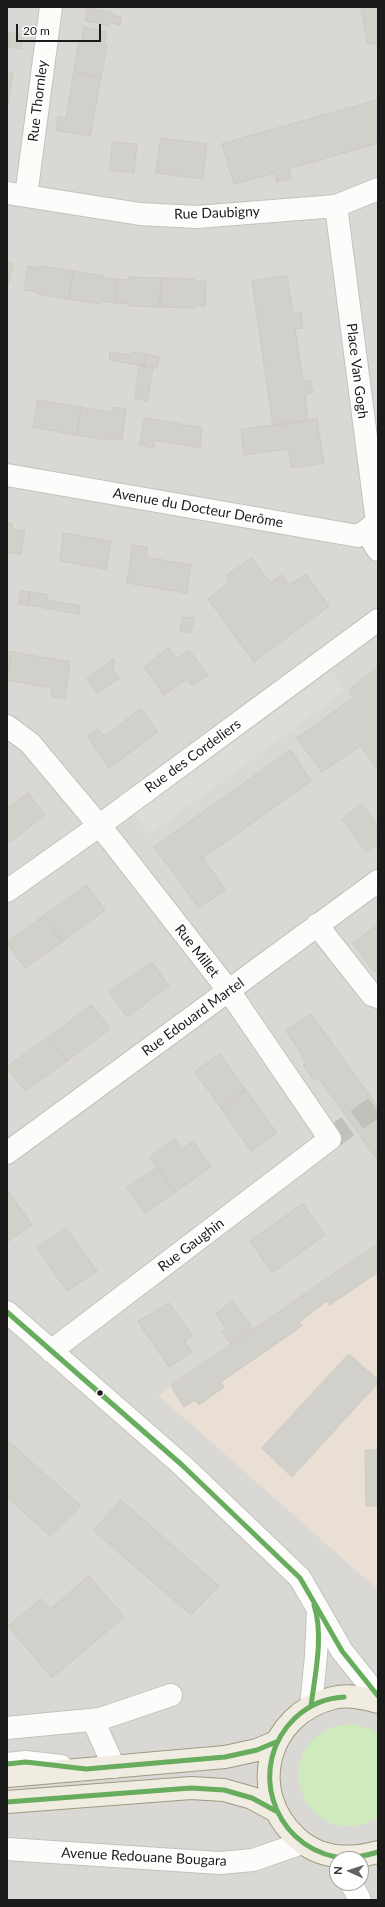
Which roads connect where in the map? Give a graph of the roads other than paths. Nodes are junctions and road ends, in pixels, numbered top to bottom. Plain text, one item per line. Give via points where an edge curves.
1 (50, 7) edge
2 (378, 189) edge
3 (16, 194) edge
4 (336, 206) junction
5 (7, 475) edge
6 (366, 531) junction
7 (378, 550) edge
8 (378, 620) edge
9 (7, 726) edge
10 (100, 825) junction
11 (378, 881) edge
12 (7, 891) edge
13 (317, 925) junction
14 (228, 991) junction
15 (378, 997) edge
16 (330, 1139) joint
17 (7, 1153) edge
18 (7, 1312) edge
19 (51, 1351) junction
20 (318, 1612) junction
21 (171, 1695) dead end
22 (378, 1696) edge
23 (378, 1702) edge
24 (311, 1706) junction
25 (93, 1720) junction
26 (7, 1728) edge
27 (276, 1742) junction
28 (7, 1764) edge
29 (114, 1767) junction
30 (86, 1769) junction
31 (7, 1776) edge
32 (7, 1802) edge
33 (276, 1811) junction
34 (302, 1843) junction
35 (7, 1849) edge
36 (329, 1856) edge
37 (355, 1891) edge
38 (360, 1900) edge

1 - 3 street, Rue Thornley
2 - 4 street, Rue Daubigny
3 - 4 street, Rue Daubigny via 140,214 197,217
4 - 6 street, Place Van Gogh via 377,522
5 - 6 street, Avenue du Docteur Derôme via 358,536
6 - 7 street
8 - 10 street, Rue des Cordeliers
9 - 10 street, Rue Millet via 30,743
10 - 12 street, Rue des Cordeliers
10 - 14 street, Rue Millet
11 - 13 street, Rue Edouard Martel
13 - 14 street, Rue Edouard Martel
13 - 15 street via 372,995
14 - 16 street, Rue Millet
14 - 17 street, Rue Edouard Martel
16 - 19 street, Rue Gaughin
18 - 19 street
19 - 20 street via 182,1466 300,1578
20 - 22 street via 342,1652
20 - 24 street
21 - 25 street
23 - 24 main road via 360,1697 334,1697
24 - 27 main road via 297,1715
25 - 26 street
25 - 29 street
27 - 29 main road via 257,1750 225,1757
27 - 33 main road via 270,1758 269,1776 270,1794
28 - 30 street via 26,1762
29 - 30 main road
30 - 31 main road
32 - 33 main road via 190,1788 224,1790 252,1798
33 - 34 main road via 287,1829
34 - 35 street, Avenue Redouane Bougara via 253,1860 220,1863
34 - 36 main road
37 - 38 street

